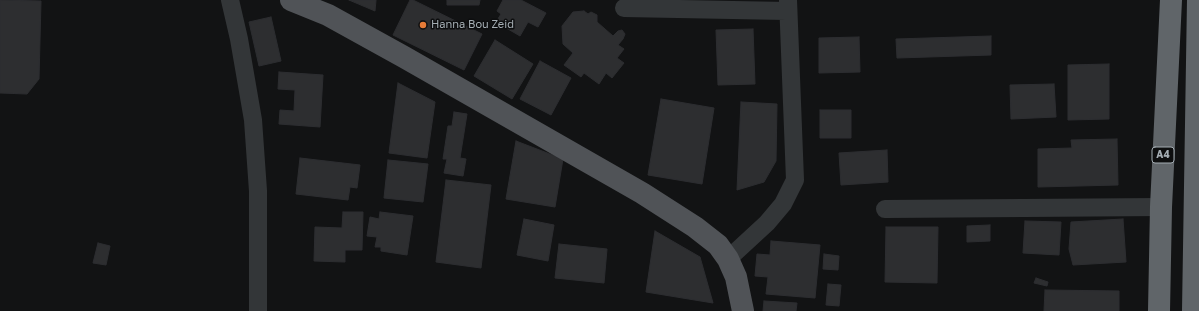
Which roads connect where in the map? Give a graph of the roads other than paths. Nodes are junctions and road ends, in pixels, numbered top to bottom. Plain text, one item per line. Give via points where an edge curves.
1 (230, 0) edge
2 (291, 0) edge
3 (1171, 0) edge
4 (1198, 0) edge
5 (787, 6) edge
6 (624, 8) dead end
7 (1161, 207) junction
8 (884, 209) dead end
9 (1197, 219) edge
10 (728, 259) junction
11 (258, 311) edge
12 (743, 311) edge
13 (1159, 311) edge
14 (1193, 311) edge

1 - 11 street via 253,120 258,191
2 - 10 main road via 328,15 404,56 642,193 695,227 718,246
3 - 7 highway, A4
4 - 9 highway
5 - 6 street
5 - 10 street via 795,180 783,204 767,223
7 - 8 street
7 - 13 highway, A4
9 - 14 highway
10 - 12 main road via 736,277

